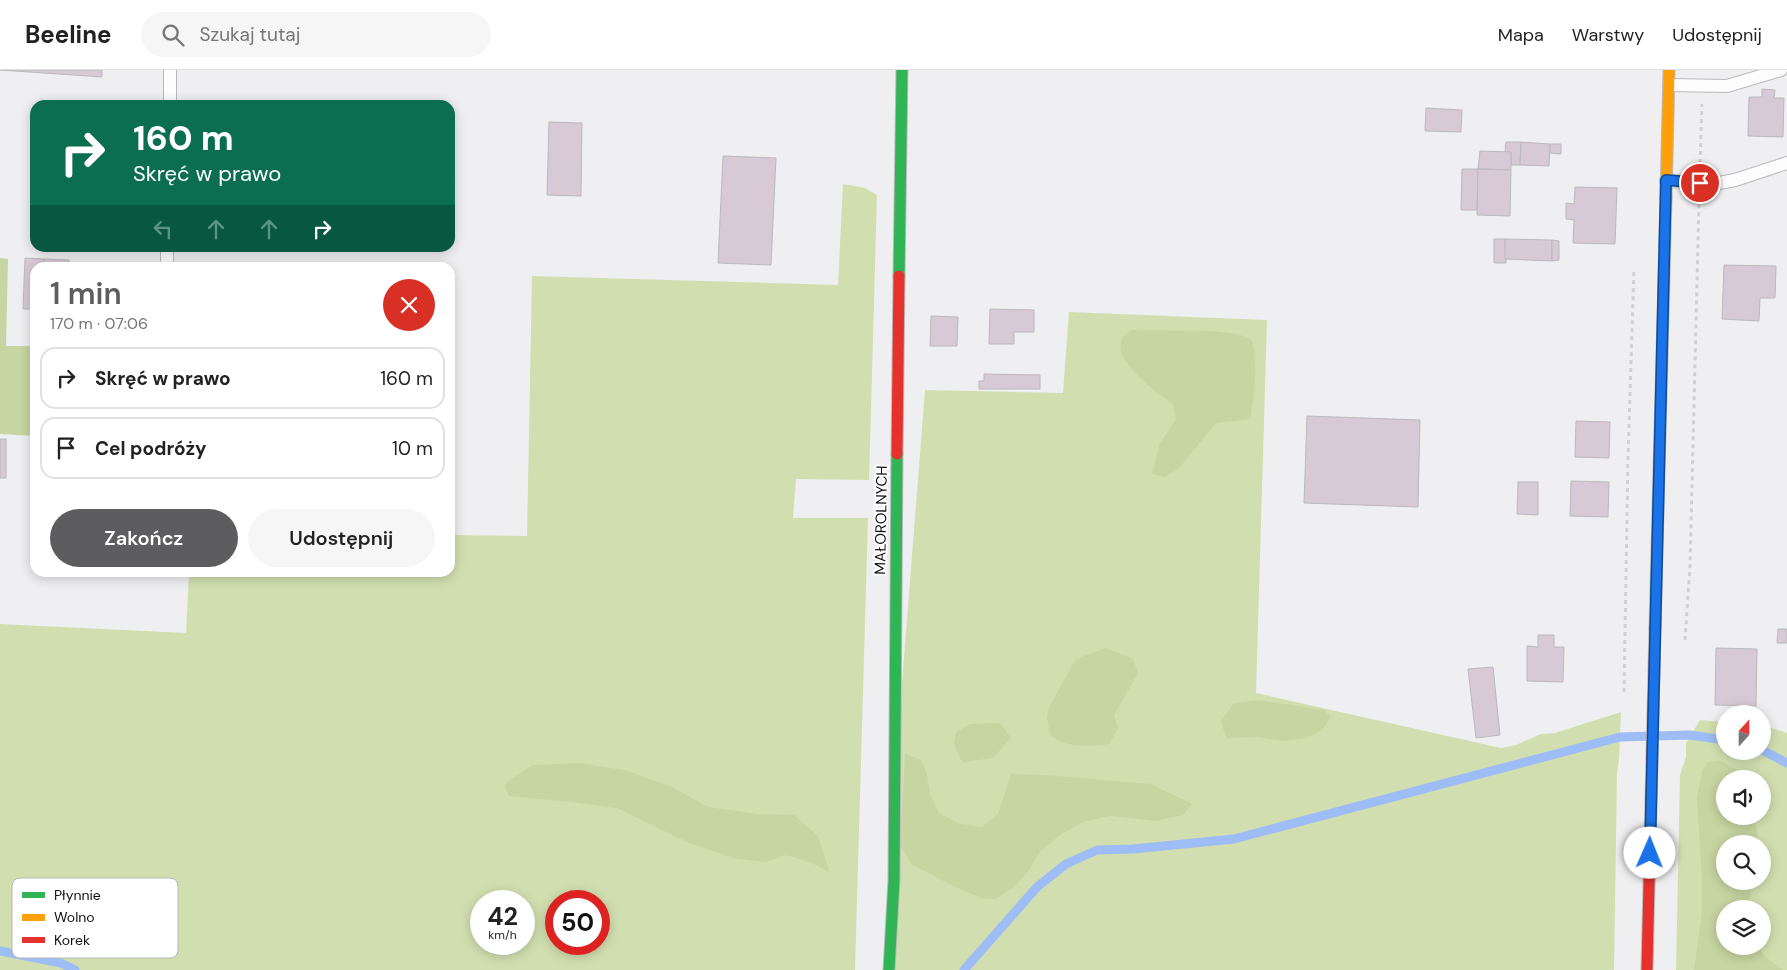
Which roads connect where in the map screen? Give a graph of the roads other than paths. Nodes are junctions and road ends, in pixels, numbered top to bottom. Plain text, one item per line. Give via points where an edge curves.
1 (170, 70) edge
2 (902, 70) edge
3 (1669, 70) edge
4 (1781, 70) edge
5 (1669, 84) junction
6 (170, 100) edge
7 (1787, 163) edge
8 (1666, 180) junction
9 (889, 970) edge
10 (1647, 970) edge

1 - 6 lane
2 - 9 main road, MAŁOROLNYCH via 894,880
3 - 5 main road
4 - 5 lane via 1727,86
5 - 8 main road
7 - 8 lane via 1719,183
8 - 10 main road

